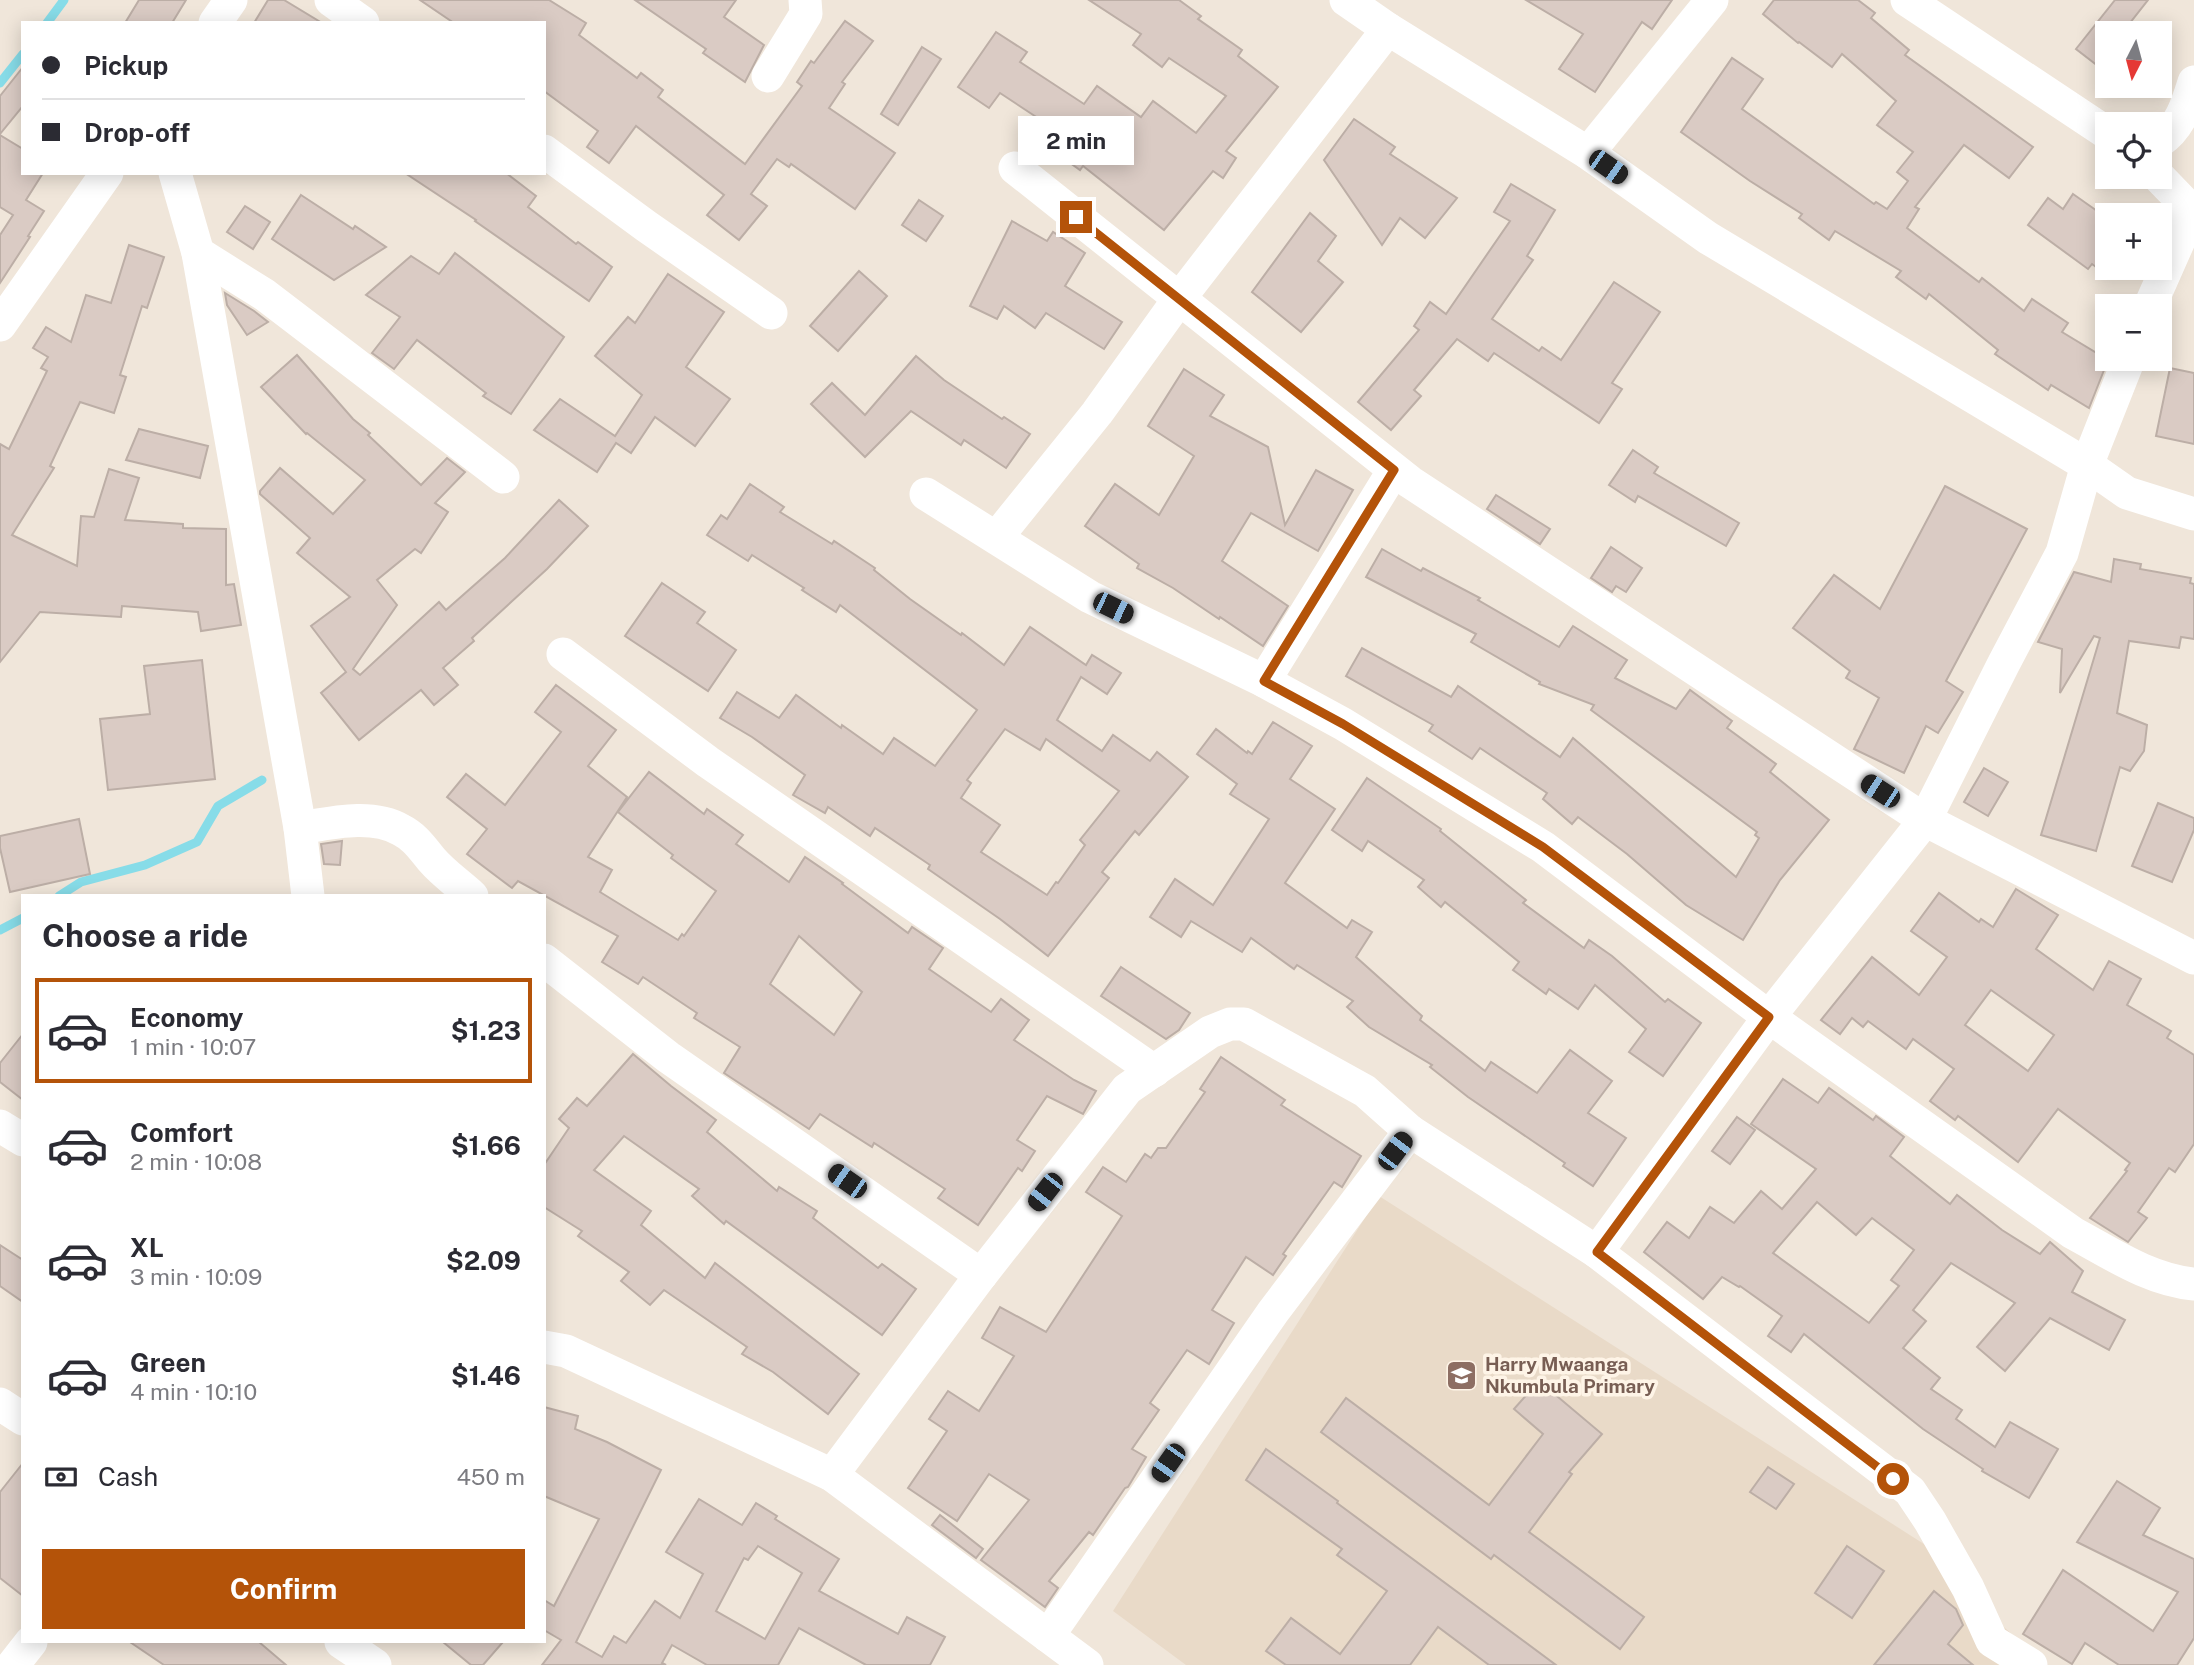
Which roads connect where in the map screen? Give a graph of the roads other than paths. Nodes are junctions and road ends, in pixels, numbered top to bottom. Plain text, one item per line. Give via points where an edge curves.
1 (231, 0) edge
2 (331, 0) edge
3 (805, 0) edge
4 (1346, 0) edge
5 (1712, 0) edge
6 (1907, 0) edge
7 (216, 21) edge
8 (360, 21) edge
9 (1388, 29) junction
10 (768, 76) dead end
11 (2194, 82) edge
12 (2095, 125) edge
13 (2172, 131) edge
14 (546, 151) edge
15 (1588, 153) junction
16 (1015, 168) dead end
17 (106, 175) edge
18 (176, 175) edge
19 (2171, 189) edge
20 (198, 253) junction
21 (2156, 294) edge
22 (1179, 299) junction
23 (771, 313) dead end
24 (0, 325) edge
25 (2124, 371) edge
26 (2087, 465) junction
27 (1394, 470) junction
28 (503, 477) dead end
29 (926, 494) dead end
30 (2194, 514) edge
31 (997, 537) junction
32 (563, 654) dead end
33 (1264, 681) junction
34 (1925, 820) junction
35 (300, 828) junction
36 (308, 894) edge
37 (470, 894) edge
38 (2194, 958) edge
39 (546, 962) edge
40 (1769, 1017) junction
41 (1154, 1071) junction
42 (0, 1126) edge
43 (1410, 1131) junction
44 (21, 1139) edge
45 (1597, 1252) junction
46 (981, 1275) junction
47 (2194, 1284) edge
48 (546, 1347) edge
49 (0, 1404) edge
50 (21, 1418) edge
51 (832, 1475) junction
52 (1048, 1636) junction
53 (30, 1643) edge
54 (342, 1643) edge
55 (13, 1665) edge
56 (374, 1665) edge
57 (1087, 1665) edge
58 (2031, 1665) edge

1 - 7 street
2 - 8 street
3 - 10 street via 806,14
4 - 9 street
5 - 15 street
6 - 12 street
9 - 15 street
9 - 22 street
11 - 13 street
14 - 23 street
15 - 26 street via 1708,238
16 - 22 street
17 - 24 street
18 - 20 street
19 - 21 street via 2188,207 2186,228
20 - 28 street via 265,295
20 - 35 street
22 - 27 street
22 - 31 street via 1097,413
25 - 26 street
26 - 30 street via 2127,493
26 - 34 street via 2063,553
27 - 33 street
27 - 34 street
29 - 31 street
31 - 33 street via 1090,597
32 - 41 street via 708,762
33 - 40 street via 1543,847
34 - 38 street
34 - 40 street
35 - 36 street
35 - 37 street via 343,821 380,822 400,829
39 - 46 street via 668,1057
40 - 45 street
40 - 47 street via 2073,1234 2170,1282
41 - 43 street via 1210,1032 1244,1024 1365,1091
41 - 46 street via 1127,1089
42 - 44 street
43 - 45 street
43 - 52 street via 1273,1312
45 - 58 street via 1910,1491 1968,1588 1992,1641
46 - 51 street
48 - 51 street via 566,1351
49 - 50 street
51 - 52 street
52 - 57 street
53 - 55 street
54 - 56 street

